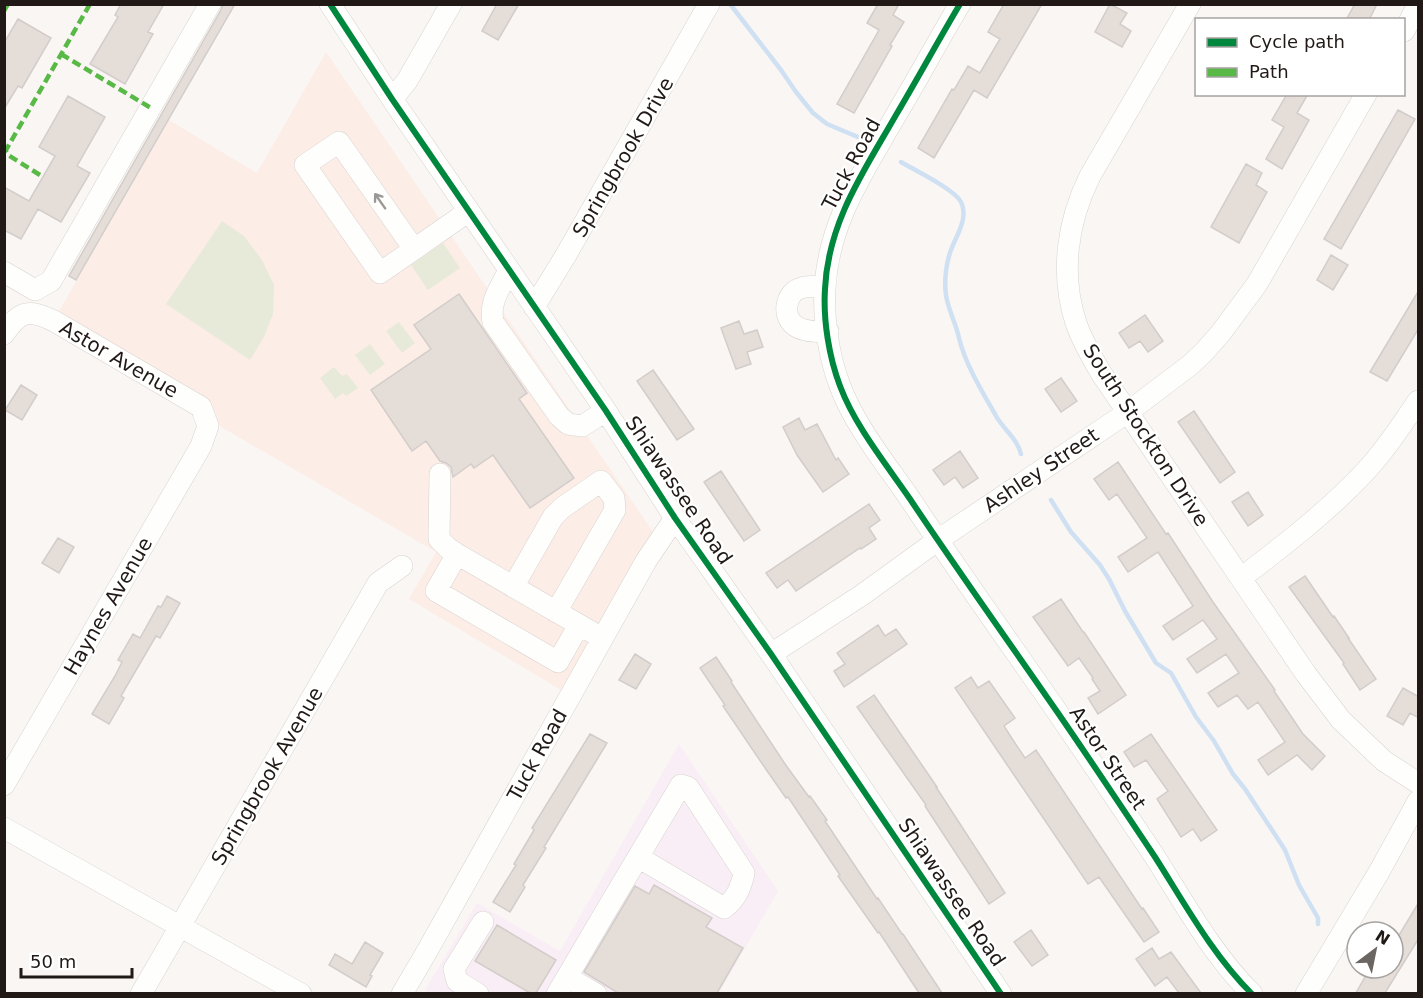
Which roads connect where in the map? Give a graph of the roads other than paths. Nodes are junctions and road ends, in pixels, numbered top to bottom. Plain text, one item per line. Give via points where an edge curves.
1 (210, 4) edge
2 (330, 4) edge
3 (451, 4) edge
4 (709, 4) edge
5 (960, 4) edge
6 (1190, 4) edge
7 (1419, 5) edge
8 (1405, 29) edge
9 (1365, 96) edge
10 (392, 99) junction
11 (469, 211) junction
12 (414, 249) junction
13 (509, 270) junction
14 (4, 272) edge
15 (825, 287) junction
16 (534, 307) junction
17 (11, 326) edge
18 (828, 331) junction
19 (1419, 401) edge
20 (606, 411) junction
21 (1128, 412) junction
22 (208, 426) joint
23 (440, 474) dead end
24 (675, 518) junction
25 (938, 540) junction
26 (457, 554) junction
27 (402, 566) dead end
28 (1241, 578) junction
29 (513, 587) junction
30 (556, 612) junction
31 (579, 626) junction
32 (602, 638) junction
33 (771, 654) junction
34 (1419, 783) edge
35 (4, 785) edge
36 (1419, 801) edge
37 (4, 828) edge
38 (638, 857) junction
39 (483, 922) dead end
40 (179, 927) junction
41 (562, 985) edge
42 (141, 993) edge
43 (301, 993) edge
44 (402, 993) edge
45 (478, 993) edge
46 (596, 993) edge
47 (1001, 993) edge
48 (1252, 993) edge
49 (1306, 993) edge

1 - 14 street via 51,281 35,290
2 - 10 street, Shiawassee Road
3 - 10 street via 407,81
4 - 16 street, Springbrook Drive
5 - 15 street, Tuck Road via 848,200 830,250
6 - 21 street, South Stockton Drive via 1090,176 1070,234 1069,298 1077,326 1090,354
7 - 8 street
9 - 21 street, Ashley Street via 1245,301 1203,353
10 - 11 street, Shiawassee Road
11 - 12 street
11 - 13 street, Shiawassee Road
12 -> 12 street via 339,142 305,165 380,273
13 - 16 street, Shiawassee Road
13 - 20 street via 491,304 493,322 568,424 582,426
15 - 18 street, Tuck Road
15 - 18 street via 796,290 786,312 799,328
16 - 20 street, Shiawassee Road
17 - 22 street, Astor Avenue via 31,313 54,321 201,407
18 - 25 street, Tuck Road via 840,387 851,409
19 - 28 street via 1351,487
20 - 24 street, Shiawassee Road
21 - 25 street, Ashley Street
21 - 28 street, South Stockton Drive
22 - 35 street, Haynes Avenue via 201,446
23 - 26 street via 439,538
24 - 32 street, Tuck Road
24 - 33 street, Shiawassee Road
25 - 33 street, Ashley Street
25 - 48 street, Astor Street via 1133,823 1222,960
26 - 29 street
26 - 31 street via 435,591 558,662
27 - 40 street, Springbrook Avenue via 378,583
28 - 34 street, South Stockton Drive via 1341,720 1384,760
29 - 30 street
29 - 30 street via 553,517 602,480 614,498 615,510
30 - 31 street
31 - 32 street
32 - 44 street, Tuck Road
33 - 47 street, Shiawassee Road
36 - 49 street
37 - 40 street
38 - 38 street via 681,785 687,787 744,873 741,887 723,908
38 - 41 street
39 - 45 street via 454,969 457,981
40 - 42 street, Springbrook Avenue
40 - 43 street
41 - 46 street

